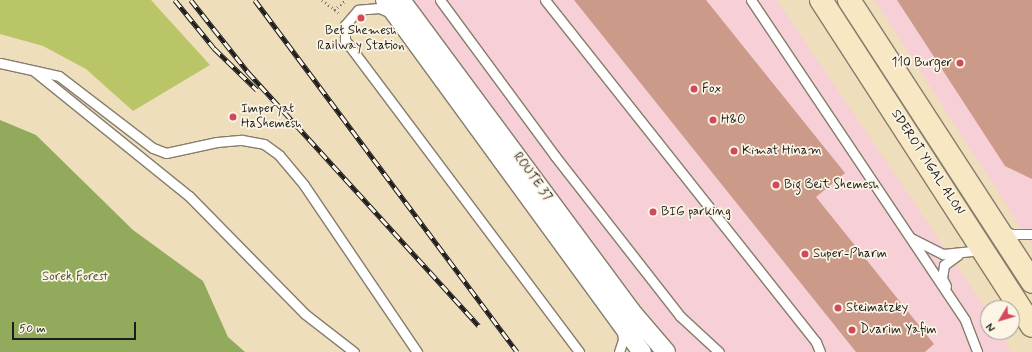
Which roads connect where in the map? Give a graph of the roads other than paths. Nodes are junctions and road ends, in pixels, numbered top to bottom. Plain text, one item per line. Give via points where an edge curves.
1 (385, 0) edge
2 (440, 0) edge
3 (545, 0) edge
4 (751, 0) edge
5 (821, 0) edge
6 (849, 0) edge
7 (399, 8) edge
8 (0, 63) edge
9 (31, 69) junction
10 (996, 227) junction
11 (1032, 234) edge
12 (910, 238) junction
13 (982, 250) junction
14 (959, 254) junction
15 (1032, 282) edge
16 (949, 297) junction
17 (622, 325) junction
18 (1032, 326) edge
19 (354, 352) edge
20 (417, 352) edge
21 (579, 352) edge
22 (619, 352) edge
23 (642, 352) edge
24 (666, 352) edge
25 (720, 352) edge
26 (820, 352) edge
27 (977, 352) edge

1 - 7 street, ROUTE 37
2 - 25 lane via 555,156 680,316
3 - 26 lane via 816,342
4 - 12 lane
5 - 13 main road, SDEROT YIGAL ALON
6 - 10 main road, SDEROT YIGAL ALON
7 - 17 street, ROUTE 37
7 - 21 lane via 365,8 354,12 347,20 344,35 350,48
7 - 24 street, ROUTE 37 via 631,311
8 - 9 lane
9 - 19 lane via 189,196 305,314
9 - 20 lane via 59,76 153,148 166,153 217,142 242,140 264,144 279,156 304,186
10 - 11 lane via 1012,234
10 - 15 main road, SDEROT YIGAL ALON
12 - 14 lane via 944,254
12 - 16 lane
13 - 14 lane
13 - 18 main road, SDEROT YIGAL ALON
14 - 16 lane via 944,265 942,278
16 - 27 lane via 965,320
17 - 22 lane via 623,340
17 - 23 street, ROUTE 37

